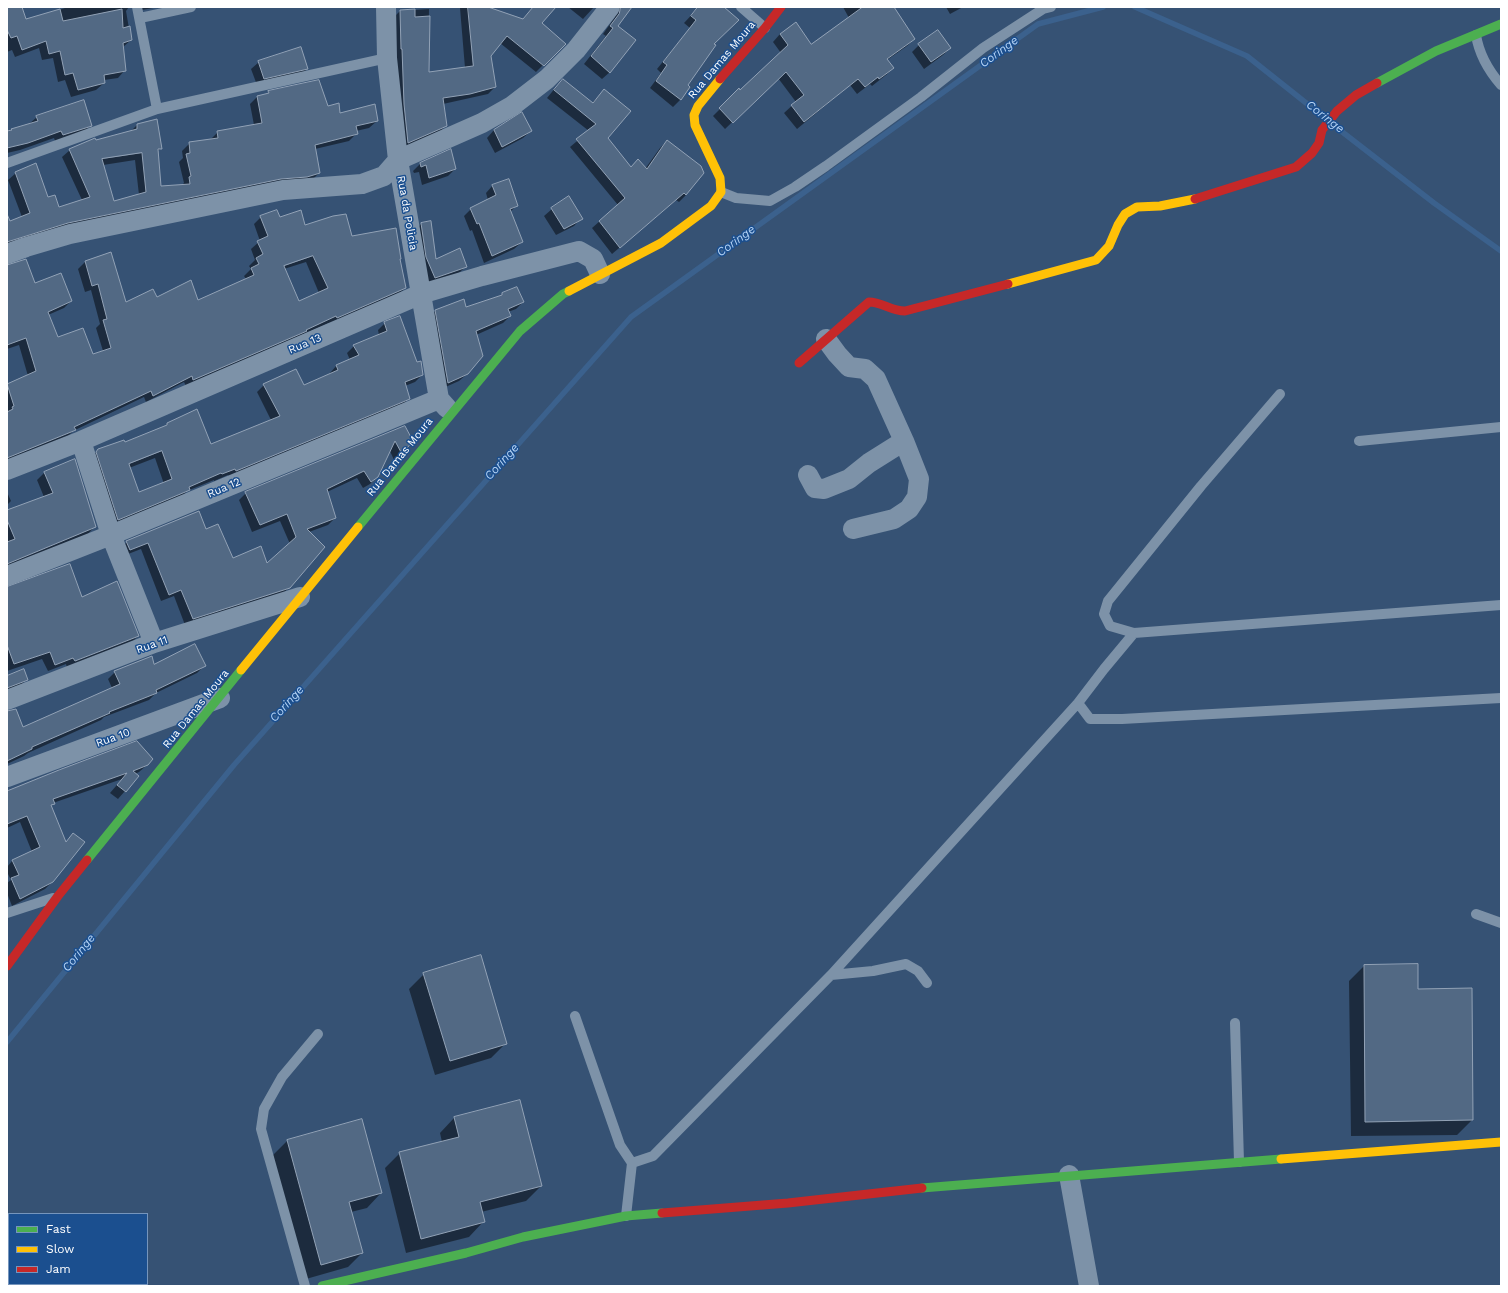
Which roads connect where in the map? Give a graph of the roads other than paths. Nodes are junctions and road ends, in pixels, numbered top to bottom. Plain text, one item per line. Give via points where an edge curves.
1 (137, 7) edge
2 (191, 7) edge
3 (386, 7) edge
4 (610, 7) edge
5 (741, 7) edge
6 (781, 7) edge
7 (1051, 7) edge
8 (140, 18) junction
9 (1501, 24) edge
10 (765, 28) junction
11 (1476, 34) junction
12 (387, 58) junction
13 (1501, 85) edge
14 (157, 109) junction
15 (398, 160) junction
16 (7, 163) edge
17 (721, 192) junction
18 (7, 254) edge
19 (600, 274) junction
20 (421, 294) junction
21 (826, 339) junction
22 (799, 363) dead end
23 (1280, 394) dead end
24 (445, 406) junction
25 (1501, 426) edge
26 (81, 441) junction
27 (904, 441) junction
28 (1359, 441) dead end
29 (7, 470) edge
30 (808, 475) dead end
31 (853, 529) dead end
32 (111, 535) junction
33 (7, 576) edge
34 (300, 597) junction
35 (1501, 605) edge
36 (1134, 633) junction
37 (154, 643) junction
38 (220, 698) junction
39 (1501, 698) edge
40 (7, 700) edge
41 (1078, 703) junction
42 (7, 777) edge
43 (58, 896) junction
44 (7, 913) edge
45 (1476, 914) dead end
46 (1501, 923) edge
47 (7, 966) edge
48 (831, 975) junction
49 (927, 983) dead end
50 (576, 1016) dead end
51 (1235, 1023) dead end
52 (318, 1034) dead end
53 (1501, 1142) edge
54 (1239, 1162) junction
55 (632, 1163) junction
56 (1069, 1175) junction
57 (626, 1216) junction
58 (305, 1286) edge
59 (322, 1286) edge
60 (1089, 1286) edge

1 - 8 lane
2 - 8 lane
3 - 12 street, Rua da Policia
4 - 15 street via 576,50 547,79 512,106 482,123
5 - 10 lane
6 - 10 street, Rua Damas Moura
7 - 17 lane via 1043,9 983,48 921,97 795,187 770,200 736,198
8 - 14 lane
9 - 11 street
10 - 17 street, Rua Damas Moura via 706,95 694,115 695,125 720,178
11 - 13 lane via 1482,58
11 - 21 street via 1436,51 1356,96 1337,111 1322,130 1319,143 1312,153 1296,167 1193,200 1137,207 1125,214 1109,246 1096,260 905,311 894,310 876,301 869,302
12 - 14 lane
12 - 15 street, Rua da Policia
14 - 16 lane
15 - 18 street via 384,176 362,184 275,192 70,234
15 - 20 street, Rua da Policia
17 - 19 street, Rua Damas Moura via 711,206 661,243
19 - 20 street, Rua 13 via 593,259 579,251
19 - 24 street, Rua Damas Moura via 563,294 525,326
20 - 24 street, Rua da Policia
20 - 26 street, Rua 13
21 - 22 street
21 - 27 street via 849,367 865,369 876,379
23 - 36 lane via 1108,601 1104,614 1110,626
24 - 32 street, Rua 12
24 - 34 street, Rua Damas Moura
25 - 28 lane
26 - 29 street, Rua 13
26 - 32 street
27 - 30 street via 849,479 824,489 815,488
27 - 31 street via 919,479 917,497 909,509 894,519
32 - 33 street, Rua 12
32 - 37 street
34 - 37 street, Rua 11
34 - 38 street, Rua Damas Moura
35 - 36 lane
36 - 41 lane
37 - 40 street, Rua 11
38 - 42 street, Rua 10
38 - 43 street, Rua Damas Moura
39 - 41 lane via 1122,719 1090,719
41 - 48 lane
43 - 44 lane
43 - 47 street, Rua Damas Moura
45 - 46 lane
48 - 49 lane via 873,971 906,964 918,971
48 - 55 lane via 653,1156
50 - 55 lane via 620,1145
51 - 54 lane
52 - 58 lane via 282,1077 264,1109 261,1129
53 - 54 street
54 - 56 street
55 - 57 lane
56 - 57 street
56 - 60 street
57 - 59 street via 523,1237 466,1253

